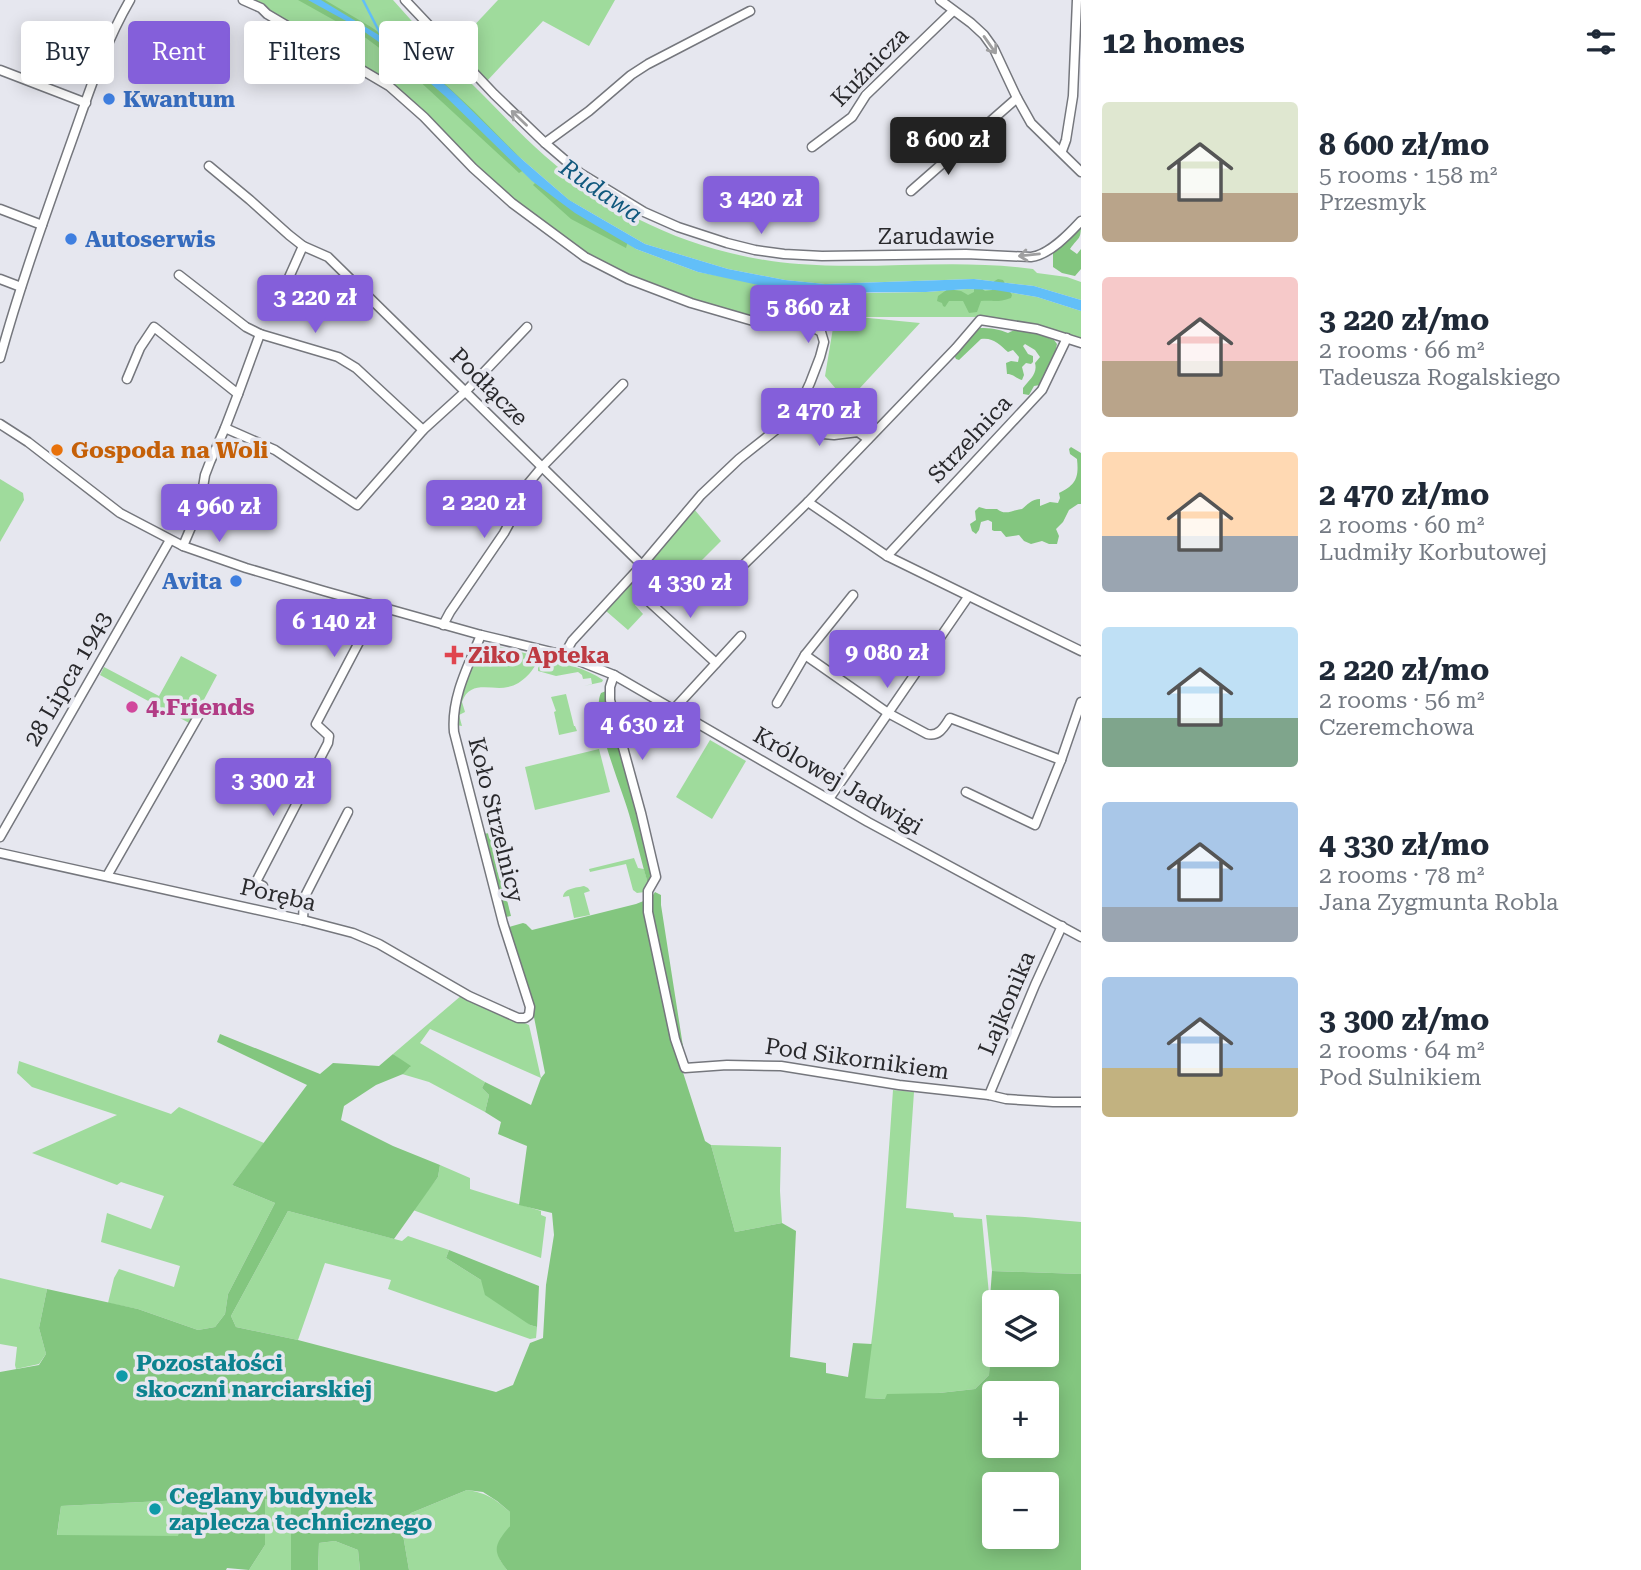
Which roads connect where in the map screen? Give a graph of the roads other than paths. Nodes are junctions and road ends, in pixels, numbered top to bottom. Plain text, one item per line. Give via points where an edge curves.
1 (130, 0) edge
2 (243, 0) edge
3 (405, 0) edge
4 (940, 0) edge
5 (1077, 0) edge
6 (750, 11) dead end
7 (953, 11) junction
8 (0, 71) edge
9 (1017, 98) junction
10 (86, 103) junction
11 (545, 143) junction
12 (812, 147) dead end
13 (1062, 152) junction
14 (209, 166) dead end
15 (1081, 172) edge
16 (911, 191) dead end
17 (0, 209) edge
18 (1081, 221) edge
19 (42, 225) junction
20 (303, 246) junction
21 (179, 275) dead end
22 (0, 279) edge
23 (21, 288) junction
24 (274, 311) dead end
25 (527, 327) dead end
26 (260, 334) junction
27 (1067, 338) junction
28 (1081, 343) edge
29 (0, 358) edge
30 (127, 379) dead end
31 (623, 384) dead end
32 (466, 391) junction
33 (238, 394) junction
34 (798, 409) junction
35 (0, 424) edge
36 (225, 428) junction
37 (423, 430) junction
38 (868, 439) junction
39 (542, 467) junction
40 (808, 502) junction
41 (170, 540) junction
42 (183, 546) junction
43 (887, 556) junction
44 (642, 565) junction
45 (730, 578) dead end
46 (853, 595) dead end
47 (968, 597) junction
48 (645, 598) dead end
49 (378, 606) junction
50 (443, 625) junction
51 (481, 635) junction
52 (741, 636) dead end
53 (1081, 651) edge
54 (564, 655) junction
55 (805, 655) junction
56 (716, 663) junction
57 (614, 675) junction
58 (1081, 702) edge
59 (777, 703) dead end
60 (674, 709) junction
61 (888, 713) junction
62 (199, 715) dead end
63 (1060, 760) junction
64 (966, 792) dead end
65 (829, 799) junction
66 (348, 812) dead end
67 (0, 837) edge
68 (0, 853) edge
69 (107, 876) junction
70 (263, 886) dead end
71 (303, 920) junction
72 (1062, 926) junction
73 (1081, 937) edge
74 (529, 1015) joint
75 (989, 1096) junction
76 (1081, 1102) edge

1 - 10 street
2 - 34 street via 389,86 512,203 585,257 691,303 753,321 818,329 824,342
11 -> 3 street, Zarudawie
4 - 7 street
5 - 13 street via 1073,96
6 - 11 street via 648,64
7 -> 9 street via 994,48
7 - 12 street, Kuźnicza via 866,95 852,117
8 - 10 street
9 - 13 street via 1031,123
9 - 16 street
10 - 19 street
18 -> 11 street, Zarudawie via 1037,257 822,257 765,251 698,234 644,212 593,182
13 - 15 street
14 - 20 street, Podłącze
17 - 19 street
19 - 23 street
20 - 24 street
20 - 32 street, Podłącze via 328,257
21 - 26 street
22 - 23 street
23 - 29 street
25 - 32 street
26 - 33 street
26 - 37 street via 338,357
27 - 28 street
27 - 38 street via 980,320
27 - 43 street, Strzelnica via 1042,390
30 - 33 street via 155,327
31 - 39 street
32 - 37 street
32 - 39 street, Podłącze
33 - 36 street
34 - 38 street via 823,434 858,432
34 - 44 street via 701,495
35 - 41 street, Królowej Jadwigi via 120,513
36 - 37 street via 275,450 357,505
36 - 42 street
38 - 40 street
39 - 44 street, Podłącze
39 - 50 street via 522,491 504,533
40 - 43 street
40 - 45 street
41 - 42 street, Królowej Jadwigi
41 - 67 street, 28 Lipca 1943
42 - 49 street, Królowej Jadwigi
43 - 47 street
44 - 54 street
46 - 55 street
47 - 53 street
47 - 61 street
48 - 56 street
49 - 50 street, Królowej Jadwigi
49 - 70 street via 316,724 329,736 328,743 257,880
50 - 51 street, Królowej Jadwigi
51 - 54 street, Królowej Jadwigi
51 - 74 street, Koło Strzelnicy via 456,700 454,732
52 - 56 street
54 - 57 street, Królowej Jadwigi
55 - 59 street
55 - 61 street
56 - 60 street
57 - 60 street, Królowej Jadwigi
57 - 75 street, Pod Sikornikiem via 610,700 656,877 648,891 648,912 685,1068 781,1066
58 - 63 street
60 - 65 street, Królowej Jadwigi
61 - 63 street via 930,735 939,733 950,718
61 - 65 street
62 - 69 street
63 - 64 street via 1035,825
65 - 72 street, Królowej Jadwigi
66 - 71 street via 304,898
68 - 69 street, Poręba
69 - 71 street, Poręba
71 - 74 street, Poręba via 354,933 469,996 518,1018
72 - 73 street, Królowej Jadwigi
72 - 75 street, Lajkonika
75 - 76 street, Pod Sikornikiem

